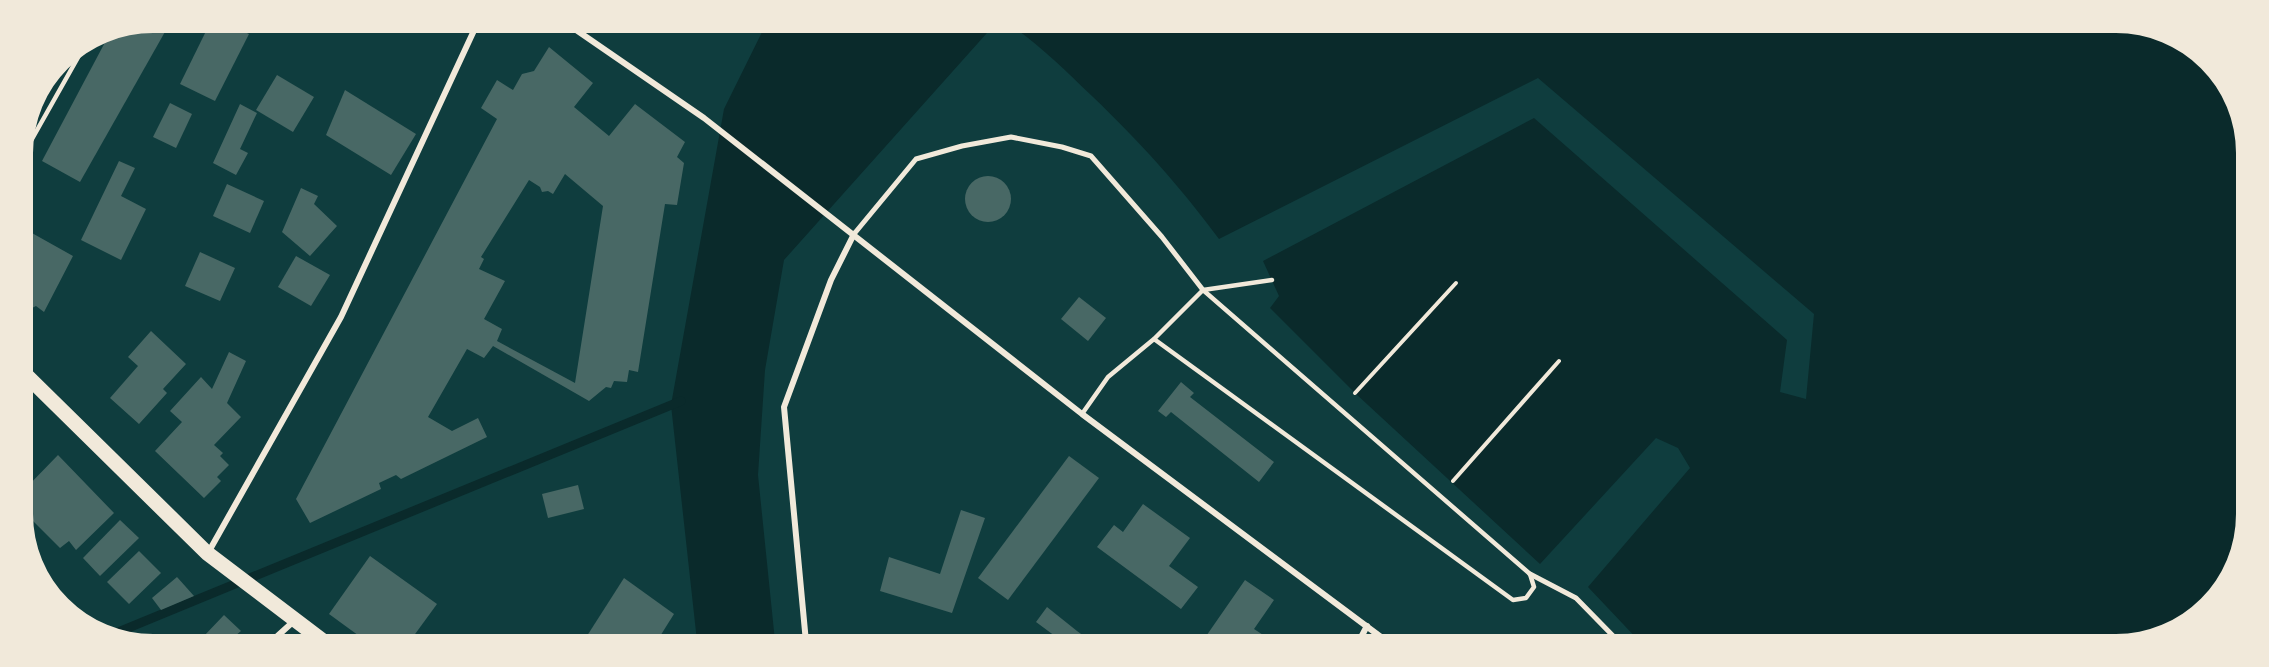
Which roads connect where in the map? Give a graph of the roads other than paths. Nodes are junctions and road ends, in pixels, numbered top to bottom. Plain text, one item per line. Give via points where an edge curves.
1 (473, 33) edge
2 (581, 33) edge
3 (76, 62) edge
4 (34, 135) edge
5 (854, 234) junction
6 (1272, 280) dead end
7 (1203, 290) junction
8 (1154, 339) junction
9 (33, 382) edge
10 (1082, 414) junction
11 (207, 553) junction
12 (1530, 574) junction
13 (294, 621) junction
14 (1367, 626) junction
15 (280, 634) edge
16 (314, 634) edge
17 (805, 634) edge
18 (1363, 634) edge
19 (1377, 634) edge
20 (1611, 634) edge

1 - 11 street via 341,317
2 - 5 street via 704,118
3 - 4 lane
5 - 7 street via 916,159 1011,136 1091,156
5 - 10 street
5 - 17 street via 831,280 784,407
6 - 7 lane
7 - 8 lane
7 - 12 lane
8 - 10 lane via 1108,377
8 - 12 lane via 1513,600 1526,598 1533,586
9 - 11 main road
10 - 14 street
11 - 13 main road
12 - 20 street via 1576,598
13 - 15 street
13 - 16 main road
14 - 18 street
14 - 19 street

